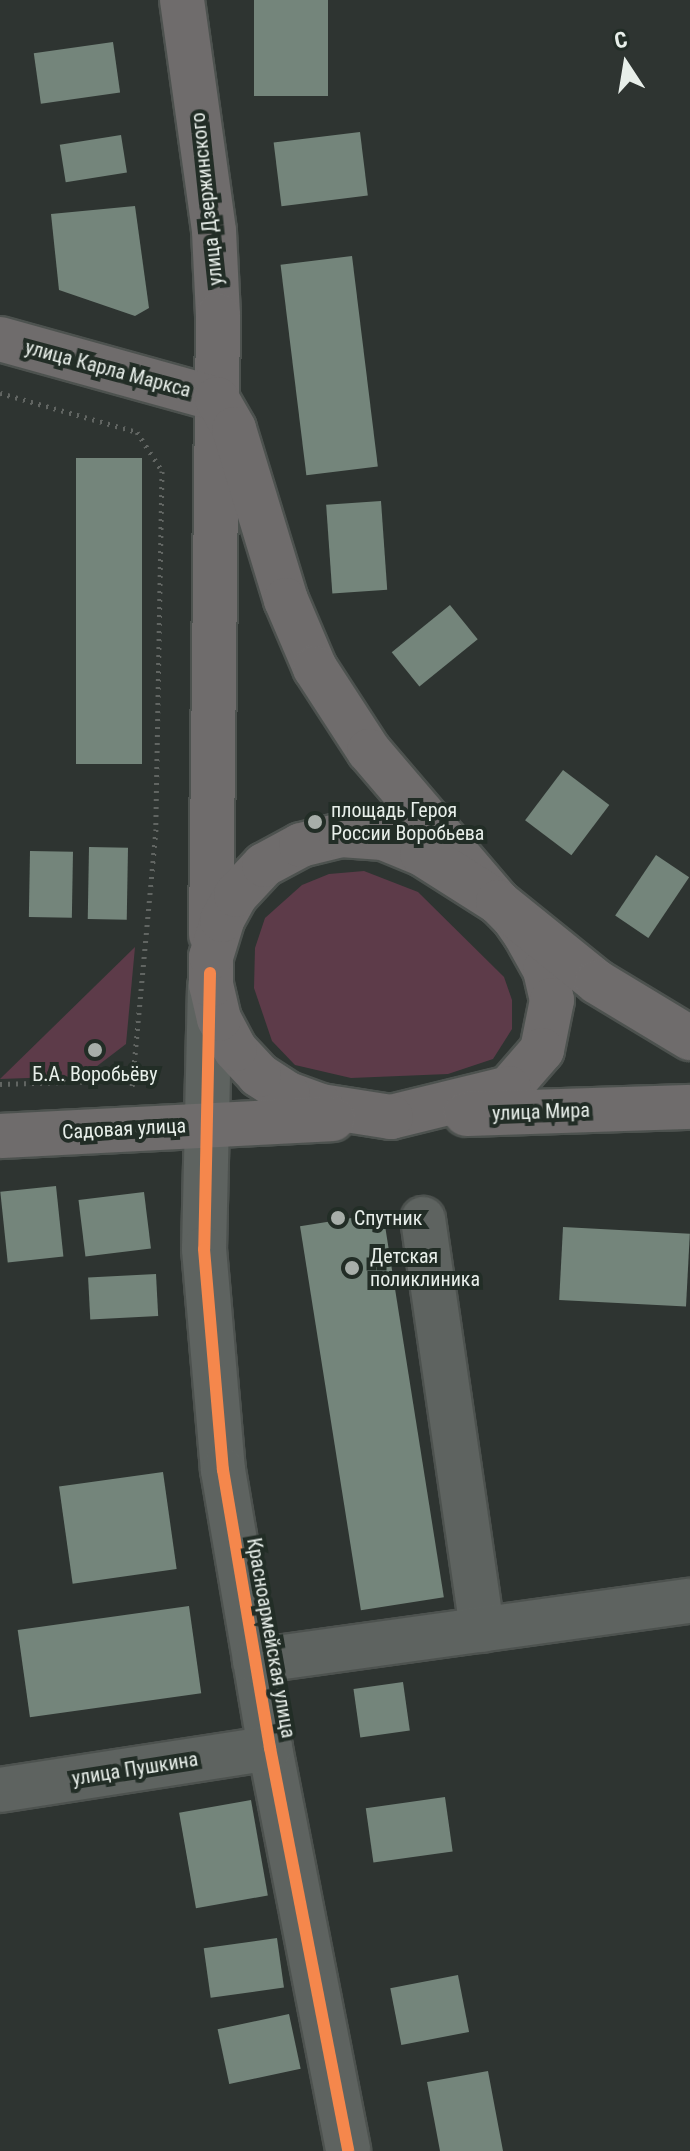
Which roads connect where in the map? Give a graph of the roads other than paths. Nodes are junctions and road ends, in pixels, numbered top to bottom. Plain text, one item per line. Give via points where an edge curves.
1 (182, 0) edge
2 (0, 339) edge
3 (217, 399) junction
4 (498, 902) junction
5 (211, 963) junction
6 (690, 1038) edge
7 (690, 1107) edge
8 (391, 1117) junction
9 (204, 1125) junction
10 (0, 1136) edge
11 (423, 1219) dead end
12 (690, 1601) edge
13 (482, 1630) junction
14 (255, 1661) junction
15 (270, 1748) junction
16 (0, 1790) edge
17 (348, 2151) edge

1 - 3 main road, улица Дзержинского via 214,231
2 - 3 main road, улица Карла Маркса
3 - 4 main road via 234,429 286,600 315,668 369,751
3 - 5 main road, улица Дзержинского
4 - 5 main road via 396,842 328,837 288,850 254,874 228,907
4 - 6 main road via 597,982
4 - 8 main road via 525,934 548,980 552,1021 542,1050 509,1088
5 - 8 main road, улица Дзержинского via 223,1030 259,1075 310,1103
5 - 9 street, Красноармейская улица
7 - 8 main road, улица Мира
8 - 9 main road, Садовая улица
9 - 10 main road, Садовая улица
9 - 14 street, Красноармейская улица via 204,1249 223,1470
11 - 13 street
12 - 13 street
13 - 14 street
14 - 15 street, Красноармейская улица
15 - 16 street, улица Пушкина
15 - 17 street, Красноармейская улица

